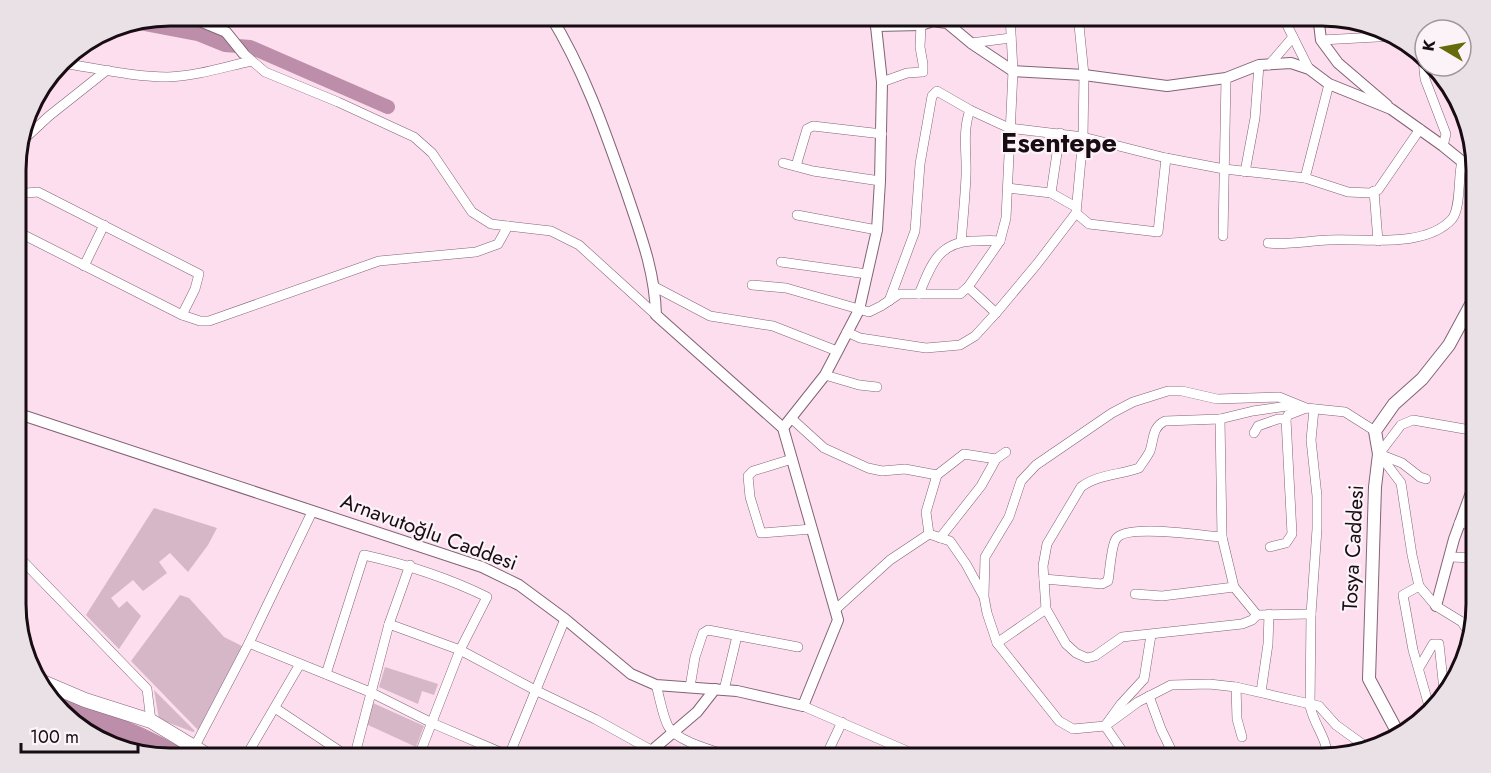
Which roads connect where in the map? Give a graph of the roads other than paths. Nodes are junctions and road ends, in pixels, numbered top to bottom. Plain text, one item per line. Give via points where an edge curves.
1 (218, 26) edge
2 (557, 26) edge
3 (876, 26) edge
4 (921, 26) edge
5 (951, 26) edge
6 (1010, 26) edge
7 (1079, 26) edge
8 (1288, 26) edge
9 (1319, 26) edge
10 (1293, 37) junction
11 (1378, 37) edge
12 (1011, 38) junction
13 (1321, 40) junction
14 (971, 43) junction
15 (243, 53) joint
16 (251, 61) junction
17 (72, 65) edge
18 (1264, 65) junction
19 (1309, 69) junction
20 (107, 70) junction
21 (1013, 71) junction
22 (1084, 75) junction
23 (1226, 78) junction
24 (1425, 78) edge
25 (882, 82) junction
26 (1329, 84) junction
27 (1391, 109) junction
28 (970, 110) junction
29 (1009, 128) junction
30 (1420, 129) junction
31 (1060, 133) junction
32 (30, 134) edge
33 (882, 134) junction
34 (1083, 137) junction
35 (1443, 146) junction
36 (1166, 158) junction
37 (1462, 161) junction
38 (783, 163) dead end
39 (1465, 164) edge
40 (796, 166) junction
41 (1224, 169) junction
42 (1245, 172) junction
43 (1305, 178) junction
44 (880, 180) junction
45 (1008, 188) junction
46 (1374, 192) junction
47 (26, 193) edge
48 (1051, 193) junction
49 (1076, 210) junction
50 (797, 215) dead end
51 (104, 225) junction
52 (508, 226) junction
53 (877, 230) junction
54 (1223, 236) dead end
55 (26, 237) edge
56 (1000, 241) junction
57 (1378, 241) junction
58 (961, 242) junction
59 (1268, 243) dead end
60 (781, 262) dead end
61 (84, 266) junction
62 (867, 274) junction
63 (752, 285) dead end
64 (655, 287) junction
65 (968, 287) junction
66 (919, 294) junction
67 (890, 301) junction
68 (859, 310) junction
69 (996, 313) junction
70 (1466, 314) edge
71 (182, 315) junction
72 (656, 315) junction
73 (847, 332) junction
74 (837, 351) junction
75 (825, 375) junction
76 (877, 387) dead end
77 (1295, 405) junction
78 (1310, 408) junction
79 (26, 416) edge
80 (792, 418) junction
81 (1220, 419) junction
82 (1286, 419) junction
83 (783, 428) junction
84 (1466, 428) edge
85 (1375, 431) junction
86 (1254, 433) dead end
87 (1006, 452) dead end
88 (1379, 454) junction
89 (792, 459) junction
90 (996, 459) junction
91 (937, 475) junction
92 (1426, 479) dead end
93 (1466, 508) edge
94 (312, 512) junction
95 (1460, 523) junction
96 (1466, 523) edge
97 (812, 529) junction
98 (929, 534) junction
99 (1222, 537) junction
100 (940, 538) junction
101 (1270, 548) dead end
102 (1450, 557) junction
103 (1466, 558) edge
104 (26, 564) edge
105 (410, 566) junction
106 (1044, 579) junction
107 (1234, 586) junction
108 (1419, 586) junction
109 (1135, 594) dead end
110 (984, 597) junction
111 (1436, 606) junction
112 (1046, 609) junction
113 (836, 610) junction
114 (1269, 614) junction
115 (1311, 614) junction
116 (1257, 615) junction
117 (565, 619) junction
118 (1464, 621) edge
119 (389, 624) junction
120 (1151, 635) junction
121 (737, 636) junction
122 (249, 643) junction
123 (997, 643) junction
124 (798, 647) dead end
125 (460, 650) junction
126 (300, 664) junction
127 (1419, 668) junction
128 (326, 674) junction
129 (1443, 680) edge
130 (656, 685) junction
131 (52, 686) edge
132 (690, 687) junction
133 (1236, 687) junction
134 (720, 689) junction
135 (535, 690) junction
136 (370, 692) junction
137 (1262, 692) junction
138 (1149, 696) junction
139 (1428, 700) edge
140 (803, 706) junction
141 (1310, 706) junction
142 (275, 708) junction
143 (151, 721) junction
144 (842, 722) junction
145 (432, 723) junction
146 (1105, 726) junction
147 (1395, 727) edge
148 (673, 732) junction
149 (1242, 737) dead end
150 (1360, 742) edge
151 (195, 746) junction
152 (830, 747) edge
153 (899, 747) edge
154 (1120, 747) edge
155 (1170, 747) edge
156 (1328, 747) edge
157 (198, 748) edge
158 (251, 748) edge
159 (335, 748) edge
160 (352, 748) edge
161 (422, 748) edge
162 (489, 748) edge
163 (513, 748) edge
164 (637, 748) edge
165 (655, 748) edge
166 (707, 748) edge

1 - 15 street
2 - 64 street via 571,48 606,132 651,264
3 - 25 street
4 - 25 street via 923,72
5 - 14 street
6 - 12 street
7 - 22 street
8 - 10 street
9 - 13 street
10 - 18 street
10 - 19 street
11 - 13 street
12 - 14 street
12 - 21 street
13 - 27 street via 1338,63
14 - 21 street
15 - 16 street
16 - 20 street via 170,77
16 - 52 street via 265,72 414,137 432,153 472,212 491,224
17 - 20 street
18 - 19 street via 1291,63
18 - 23 street
18 - 42 street
19 - 26 street
20 - 32 street
21 - 22 street
21 - 29 street
22 - 23 street via 1167,86
22 - 34 street
23 - 41 street
24 - 35 street via 1446,135
25 - 33 street
26 - 27 street
26 - 43 street
27 - 30 street
28 - 29 street
28 - 58 street via 964,144
28 - 67 street via 937,91 932,96 920,164 915,231
29 - 31 street
29 - 45 street
30 - 35 street
30 - 46 street
31 - 34 street
31 - 48 street
33 - 40 street via 813,126 807,129
33 - 44 street
34 - 36 street
34 - 49 street
35 - 37 street
36 - 41 street
36 - 49 street via 1158,232 1089,224
37 - 39 street
37 - 57 street via 1456,213 1443,227 1419,236
38 - 40 street
40 - 44 street
41 - 42 street
41 - 54 street
42 - 43 street
43 - 46 street via 1348,192
44 - 53 street
45 - 48 street
45 - 56 street
46 - 57 street
47 - 51 street via 38,192
48 - 49 street
49 - 69 street
50 - 53 street
51 - 61 street
51 - 71 street via 199,274
52 - 71 street via 498,244 476,252 379,261 209,321
52 - 72 street via 551,231 579,245
53 - 62 street
55 - 61 street
56 - 58 street
56 - 65 street
57 - 59 street
58 - 66 street via 945,248 934,261
60 - 62 street
61 - 71 street
62 - 68 street
63 - 68 street via 786,288
64 - 72 street
64 - 74 street via 710,316 773,326
65 - 66 street via 960,294
65 - 69 street
66 - 67 street via 899,294
67 - 68 street via 869,312
68 - 73 street
69 - 73 street via 975,336 960,345 926,348 860,338
70 - 85 main road via 1449,345 1422,380 1394,404
72 - 83 street
73 - 74 street
74 - 75 street
75 - 76 street
75 - 80 street
77 - 78 street
77 - 81 street
77 - 110 street via 1279,397 1217,399 1168,390 1112,413 1036,465 1021,481 1009,517 985,557
78 - 82 street
78 - 85 street via 1345,412
78 - 115 street via 1317,496
79 - 94 street, Arnavutoğlu Caddesi
80 - 83 street
80 - 91 street via 824,448 868,468
81 - 99 street
81 - 106 street via 1165,421 1155,430 1149,452 1139,468 1104,476 1081,487 1047,544
82 - 86 street via 1265,422
82 - 101 street via 1292,534 1286,543
83 - 89 street
84 - 88 street via 1413,420 1401,425
85 - 88 main road, Tosya Caddesi
87 - 90 street
88 - 92 street
88 - 108 street via 1401,483
88 - 147 main road, Tosya Caddesi via 1369,679
89 - 97 street
89 - 97 street via 753,471 748,476 750,497 761,533
90 - 91 street via 964,454
90 - 100 street via 981,486
91 - 98 street via 926,512
93 - 95 street
94 - 117 street, Arnavutoğlu Caddesi via 482,567 519,585
94 - 122 street
95 - 96 street
95 - 102 street
97 - 113 street
98 - 100 street
98 - 113 street via 890,560
99 - 106 street via 1124,532 1115,539 1108,581 1102,584
99 - 107 street
100 - 110 street via 950,541
102 - 103 street
102 - 111 street
104 - 143 street via 147,689
105 - 119 street
105 - 125 street via 487,597
105 - 128 street via 364,555
106 - 112 street
107 - 109 street via 1162,596
107 - 116 street
108 - 111 street
108 - 127 street via 1403,595
110 - 123 street
111 - 118 street
112 - 120 street via 1066,644 1081,657 1095,656 1122,637
112 - 123 street
113 - 140 street via 838,620
114 - 115 street
114 - 116 street
114 - 137 street
115 - 141 street
116 - 120 street via 1242,624
117 - 130 street, Arnavutoğlu Caddesi via 631,674
117 - 135 street
119 - 125 street
119 - 136 street
120 - 146 street via 1144,679
121 - 124 street
121 - 132 street via 708,630 703,633
121 - 134 street
122 - 126 street
122 - 151 street
123 - 146 street via 1059,721 1073,729
125 - 135 street
125 - 145 street
126 - 128 street
126 - 142 street
127 - 129 street via 1430,647 1439,644
127 - 139 street
128 - 136 street
130 - 132 street, Arnavutoğlu Caddesi
130 - 148 street
131 - 143 main road
132 - 134 street, Arnavutoğlu Caddesi
133 - 137 street
133 - 138 street via 1171,685
133 - 149 street
134 - 140 street, Arnavutoğlu Caddesi
134 - 148 street
135 - 163 street
135 - 164 street via 595,719
136 - 145 street
136 - 160 street
137 - 141 street
138 - 146 street
138 - 155 street
140 - 144 street
141 - 150 street via 1319,706
141 - 156 street
142 - 158 street
142 - 159 street
143 - 151 main road
144 - 152 street
144 - 153 street
145 - 161 street
145 - 162 street
146 - 154 street
148 - 165 street
148 - 166 street
151 - 157 main road

